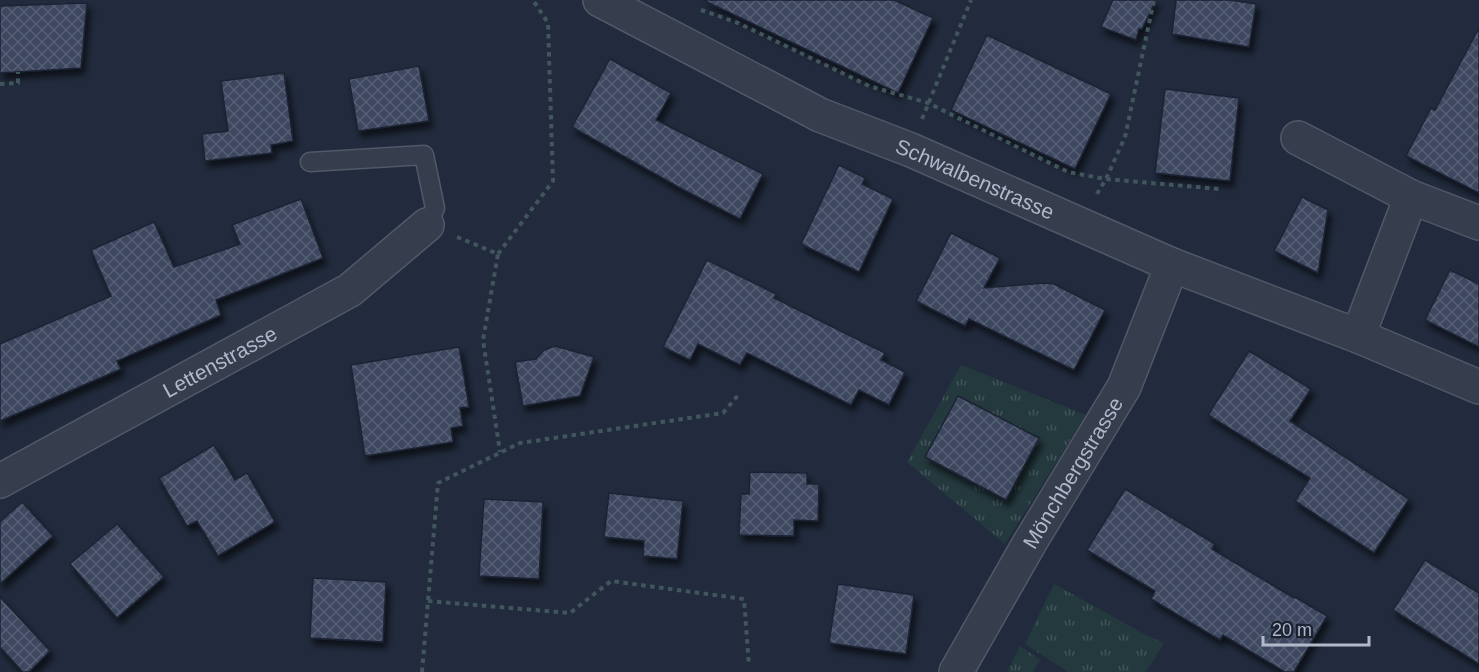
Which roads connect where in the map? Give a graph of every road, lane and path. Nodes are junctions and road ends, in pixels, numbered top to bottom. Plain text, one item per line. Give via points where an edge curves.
1 (533, 0) edge
2 (600, 0) edge
3 (971, 0) edge
4 (1154, 0) edge
5 (698, 10) dead end
6 (18, 72) dead end
7 (0, 84) edge
8 (928, 104) junction
9 (1298, 138) dead end
10 (911, 150) junction
11 (310, 162) dead end
12 (1106, 179) junction
13 (1219, 189) dead end
14 (1411, 197) junction
15 (1479, 223) edge
16 (1080, 224) junction
17 (427, 225) junction
18 (498, 254) junction
19 (1172, 265) junction
20 (1358, 336) junction
21 (1479, 387) edge
22 (740, 393) dead end
23 (500, 452) junction
24 (0, 481) edge
25 (428, 601) junction
26 (749, 666) dead end
27 (422, 672) edge
28 (956, 672) edge

1 - 18 path via 548,23 553,181
2 - 10 street, Schwalbenstrasse via 820,115
3 - 8 path
4 - 12 path via 1125,137
5 - 8 path via 738,23 869,86
6 - 7 path via 18,83
8 - 10 path
8 - 12 path via 1068,172
9 - 14 street
10 - 16 street, Schwalbenstrasse
11 - 17 lane via 424,155 435,208
12 - 13 path
12 - 16 path
14 - 15 street
14 - 20 street
16 - 19 street, Schwalbenstrasse
17 - 18 path
17 - 24 street, Lettenstrasse via 350,291
18 - 23 path via 483,340
19 - 20 street, Schwalbenstrasse
19 - 28 street, Mönchbergstrasse via 1124,387
20 - 21 street, Schwalbenstrasse
22 - 23 path via 723,413 520,443
23 - 25 path via 438,483
25 - 26 path via 570,614 611,581 744,599
25 - 27 path

